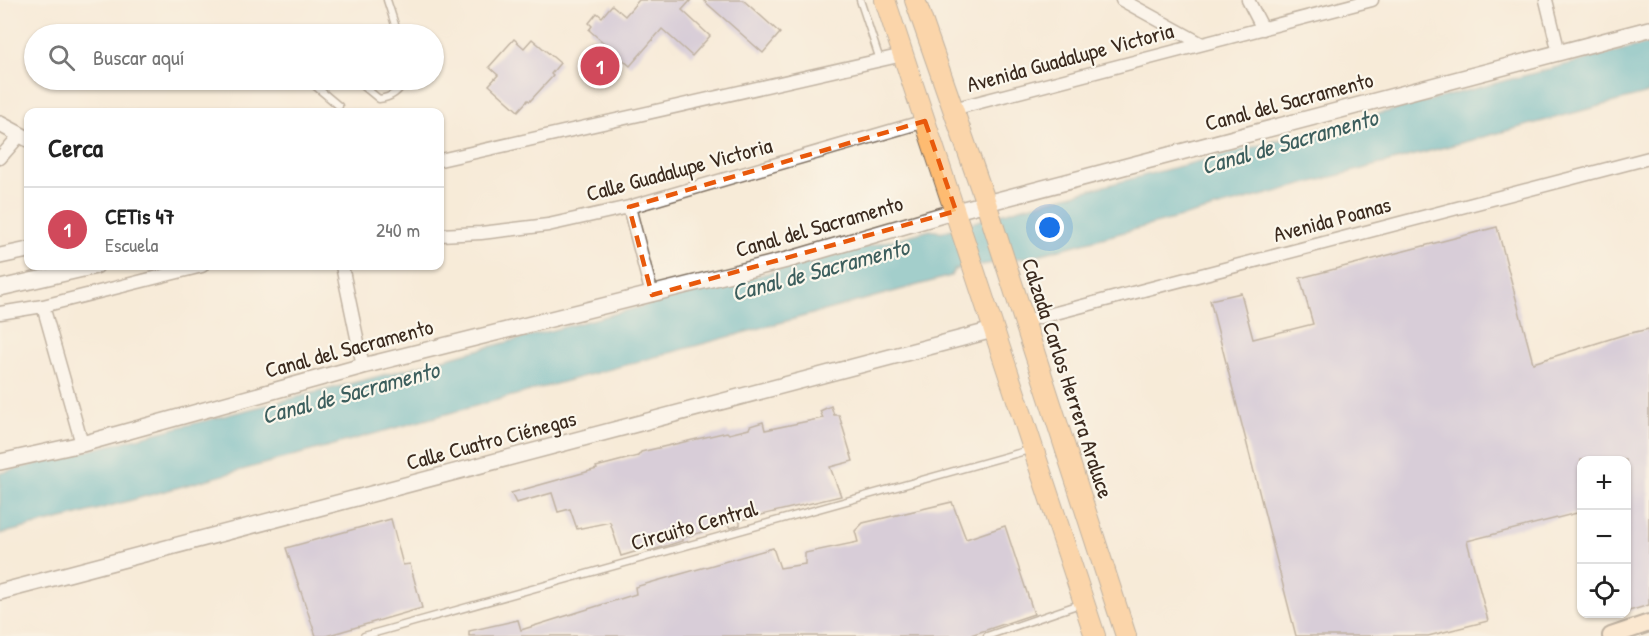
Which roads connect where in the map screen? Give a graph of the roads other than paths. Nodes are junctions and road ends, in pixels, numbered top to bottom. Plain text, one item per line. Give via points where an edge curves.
1 (387, 0) edge
2 (860, 0) edge
3 (885, 0) edge
4 (915, 0) edge
5 (1122, 0) edge
6 (1248, 0) edge
7 (1546, 0) edge
8 (1364, 1) edge
9 (395, 24) edge
10 (1263, 28) junction
11 (1649, 29) edge
12 (1202, 44) junction
13 (1559, 53) junction
14 (903, 55) junction
15 (880, 60) junction
16 (320, 90) edge
17 (368, 90) edge
18 (398, 90) edge
19 (339, 106) dead end
20 (953, 109) junction
21 (925, 121) junction
22 (0, 124) edge
23 (24, 137) edge
24 (0, 158) edge
25 (1649, 158) edge
26 (444, 159) edge
27 (987, 206) junction
28 (628, 207) junction
29 (957, 214) junction
30 (444, 235) edge
31 (24, 251) edge
32 (0, 256) edge
33 (79, 270) edge
34 (186, 270) edge
35 (343, 270) edge
36 (0, 288) edge
37 (652, 295) junction
38 (43, 306) junction
39 (0, 313) edge
40 (1025, 321) junction
41 (993, 330) junction
42 (363, 366) junction
43 (1048, 393) junction
44 (1017, 403) junction
45 (82, 444) junction
46 (1033, 449) junction
47 (0, 462) edge
48 (0, 592) edge
49 (1084, 603) junction
50 (1649, 623) edge
51 (364, 636) edge
52 (987, 636) edge
53 (1095, 636) edge
54 (1126, 636) edge
55 (1611, 636) edge

1 - 9 lane
2 - 15 lane
3 - 14 main road
4 - 20 main road, Calzada Carlos Herrera Araluce
5 - 12 street
6 - 10 street
7 - 13 street
8 - 10 street, Avenida Guadalupe Victoria
10 - 12 street, Avenida Guadalupe Victoria
11 - 13 street, Canal del Sacramento
12 - 20 street, Avenida Guadalupe Victoria
13 - 27 street, Canal del Sacramento
14 - 15 street
14 - 21 main road
15 - 26 street
16 - 19 lane
17 - 18 lane via 379,99
20 - 27 main road, Calzada Carlos Herrera Araluce
21 - 28 street, Calle Guadalupe Victoria
21 - 29 main road
22 - 23 street
23 - 24 street
25 - 40 street, Avenida Poanas
27 - 29 street, Canal del Sacramento
27 - 40 main road, Calzada Carlos Herrera Araluce
28 - 30 street, Calle Guadalupe Victoria via 548,225
28 - 37 street
29 - 37 street, Canal del Sacramento
29 - 41 main road
31 - 32 street
33 - 36 street
34 - 38 street
35 - 42 street
37 - 42 street, Canal del Sacramento
38 - 39 street
38 - 45 street
40 - 43 main road, Calzada Carlos Herrera Araluce
41 - 44 main road
41 - 48 street, Calle Cuatro Ciénegas
42 - 45 street, Canal del Sacramento
43 - 44 main road
43 - 54 main road, Calzada Carlos Herrera Araluce
44 - 46 main road
45 - 47 street, Canal del Sacramento
46 - 49 main road
46 - 51 lane, Circuito Central
49 - 52 lane
49 - 53 main road
50 - 55 main road

